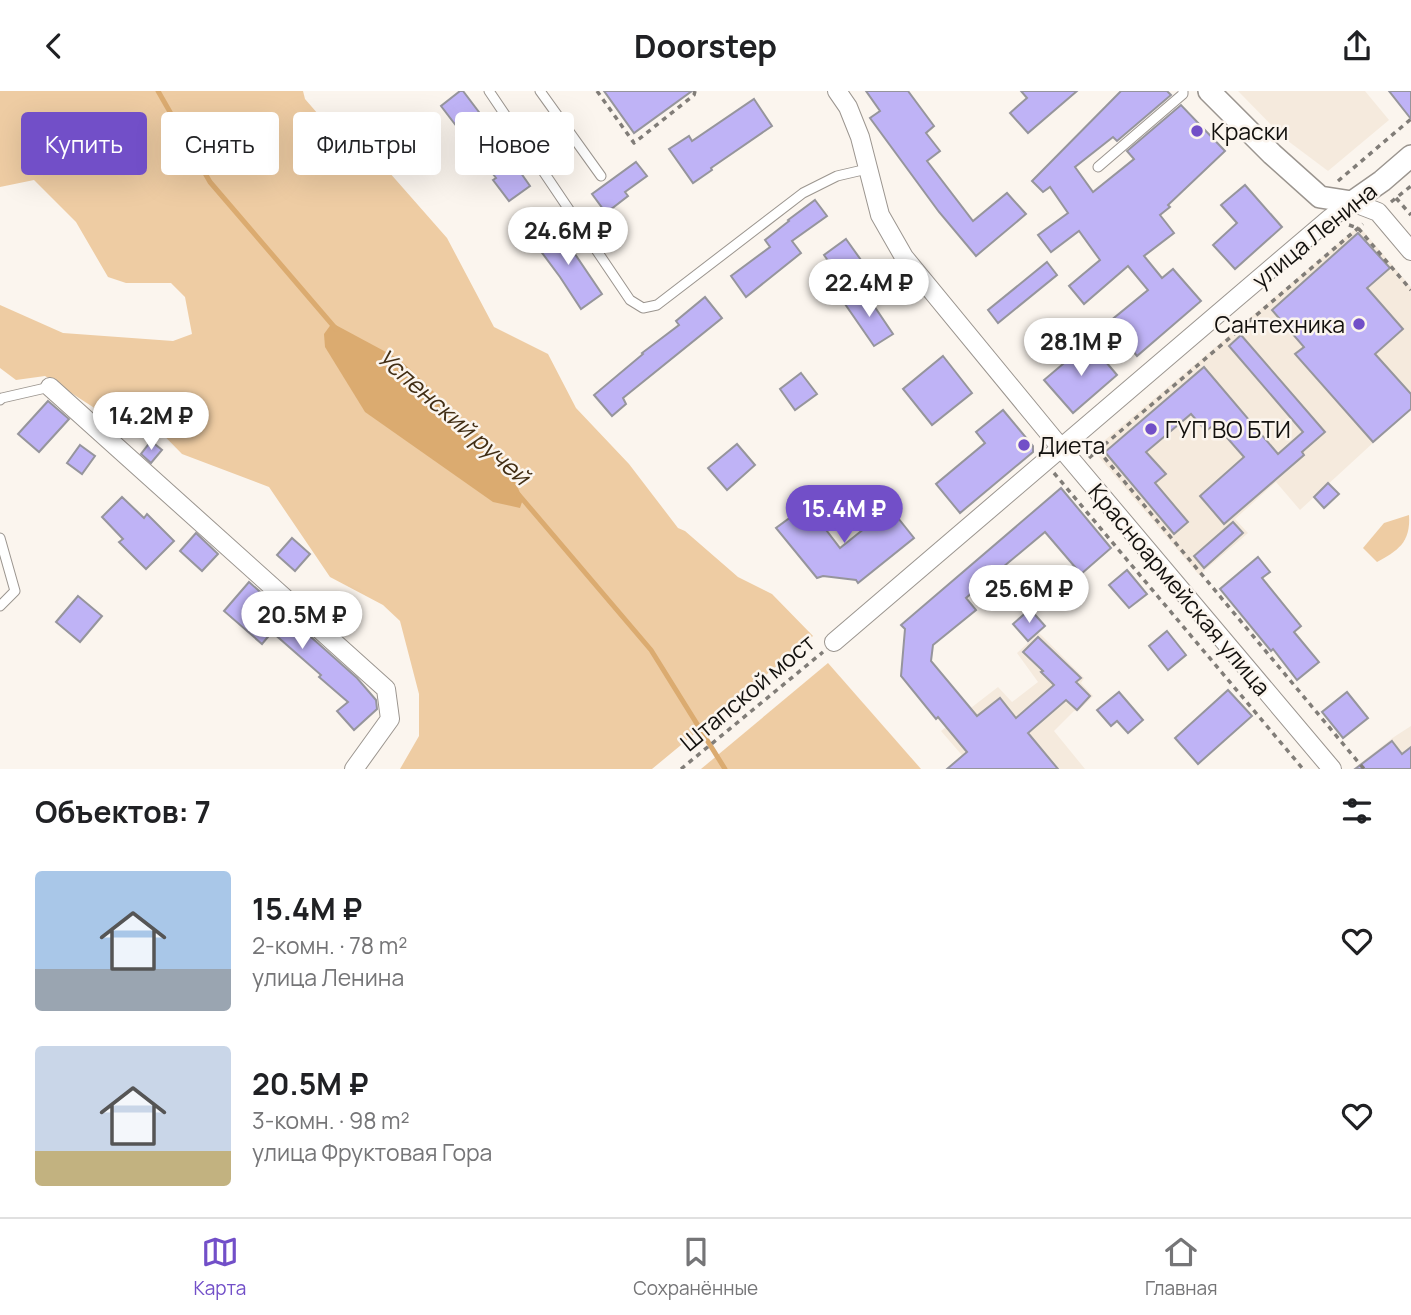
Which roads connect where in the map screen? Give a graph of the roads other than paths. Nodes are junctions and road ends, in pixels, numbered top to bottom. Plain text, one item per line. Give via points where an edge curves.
1 (489, 91) edge
2 (540, 91) edge
3 (837, 91) edge
4 (1183, 91) edge
5 (1209, 91) edge
6 (1411, 156) edge
7 (1098, 167) dead end
8 (867, 169) junction
9 (601, 176) dead end
10 (1352, 202) junction
11 (1411, 251) edge
12 (50, 387) joint
13 (0, 400) edge
14 (1060, 448) junction
15 (0, 538) edge
16 (0, 606) edge
17 (834, 642) road end
18 (354, 769) edge
19 (1332, 769) edge

1 - 8 lane via 630,300 643,308 657,305 803,193 837,176
2 - 9 lane
3 - 8 street, Красноармейская улица via 860,137
4 - 7 lane
5 - 10 street via 1320,197
6 - 10 street, улица Ленина
8 - 14 street, Красноармейская улица via 880,215 904,257
10 - 11 street via 1378,212
10 - 14 street, улица Ленина
12 - 13 lane
12 - 18 street via 386,689 390,719
14 - 17 street, улица Ленина
14 - 19 street, Красноармейская улица
15 - 16 lane via 15,591

